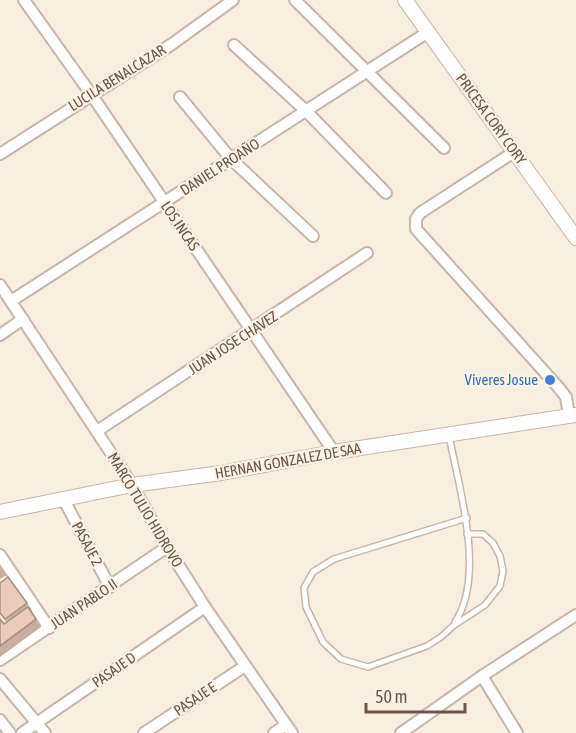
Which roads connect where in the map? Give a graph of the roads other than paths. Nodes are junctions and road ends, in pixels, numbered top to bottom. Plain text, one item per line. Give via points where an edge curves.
1 (24, 0) edge
2 (233, 0) edge
3 (295, 0) edge
4 (405, 0) edge
5 (428, 32) junction
6 (234, 45) dead end
7 (368, 72) junction
8 (92, 94) junction
9 (180, 97) dead end
10 (306, 111) junction
11 (444, 148) dead end
12 (514, 152) junction
13 (0, 154) edge
14 (231, 159) junction
15 (386, 193) dead end
16 (165, 204) junction
17 (313, 236) dead end
18 (576, 238) edge
19 (367, 253) dead end
20 (0, 285) edge
21 (11, 301) junction
22 (23, 319) junction
23 (252, 332) junction
24 (0, 335) edge
25 (573, 416) edge
26 (97, 431) junction
27 (449, 435) junction
28 (334, 452) junction
29 (132, 485) junction
30 (64, 500) junction
31 (0, 512) edge
32 (467, 518) junction
33 (467, 534) junction
34 (166, 547) junction
35 (0, 555) edge
36 (110, 587) junction
37 (205, 607) junction
38 (576, 615) edge
39 (453, 626) junction
40 (50, 628) junction
41 (0, 660) edge
42 (245, 666) junction
43 (482, 676) junction
44 (0, 679) edge
45 (0, 720) edge
46 (36, 724) junction
47 (289, 729) edge
48 (10, 733) edge
49 (22, 733) edge
50 (45, 733) edge
51 (144, 733) edge
52 (274, 733) edge
53 (401, 733) edge
54 (517, 733) edge

1 - 8 street, LOS INCAS
2 - 8 street, LUCILA BENALCAZAR
3 - 7 street
4 - 5 street, PRICESA CORY CORY
5 - 7 street, DANIEL PROAÑO
5 - 12 street, PRICESA CORY CORY
6 - 10 street
7 - 10 street, DANIEL PROAÑO
7 - 11 street
8 - 13 street, LUCILA BENALCAZAR
8 - 16 street, LOS INCAS
9 - 14 street
10 - 14 street, DANIEL PROAÑO
10 - 15 street
12 - 18 street, PRICESA CORY CORY
12 - 25 street via 420,213 416,229 560,388
14 - 16 street, DANIEL PROAÑO
14 - 17 street
16 - 21 street, DANIEL PROAÑO
16 - 23 street, LOS INCAS
19 - 23 street, JUAN JOSE CHAVEZ
20 - 21 street, MARCO TULIO HIDROVO
21 - 22 street, MARCO TULIO HIDROVO
22 - 24 street
22 - 26 street, MARCO TULIO HIDROVO
23 - 26 street, JUAN JOSE CHAVEZ
23 - 28 street, LOS INCAS
25 - 27 street, HERNAN GONZALEZ DE SAA
26 - 29 street, MARCO TULIO HIDROVO
27 - 28 street, HERNAN GONZALEZ DE SAA
27 - 32 lane
28 - 29 street, HERNAN GONZALEZ DE SAA
29 - 30 street, HERNAN GONZALEZ DE SAA
29 - 34 street, MARCO TULIO HIDROVO
30 - 31 street, HERNAN GONZALEZ DE SAA
30 - 36 street, PASAJE 2
32 - 33 lane
32 - 39 lane via 334,559 313,572 304,588 306,607 323,642 340,659 368,667 427,646
33 - 39 lane via 470,580 464,609
33 - 39 lane via 483,534 493,543 503,571 500,586 485,606
34 - 36 street, JUAN PABLO II
34 - 37 street, MARCO TULIO HIDROVO
35 - 40 street
36 - 40 street, JUAN PABLO II
37 - 42 street, MARCO TULIO HIDROVO
37 - 46 street, PASAJE D
38 - 43 street
40 - 41 street, JUAN PABLO II
42 - 47 street, MARCO TULIO HIDROVO
42 - 51 street, PASAJE E
43 - 53 street
43 - 54 street
44 - 46 street
45 - 48 street
46 - 49 street, PASAJE D
46 - 50 street
47 - 52 street

